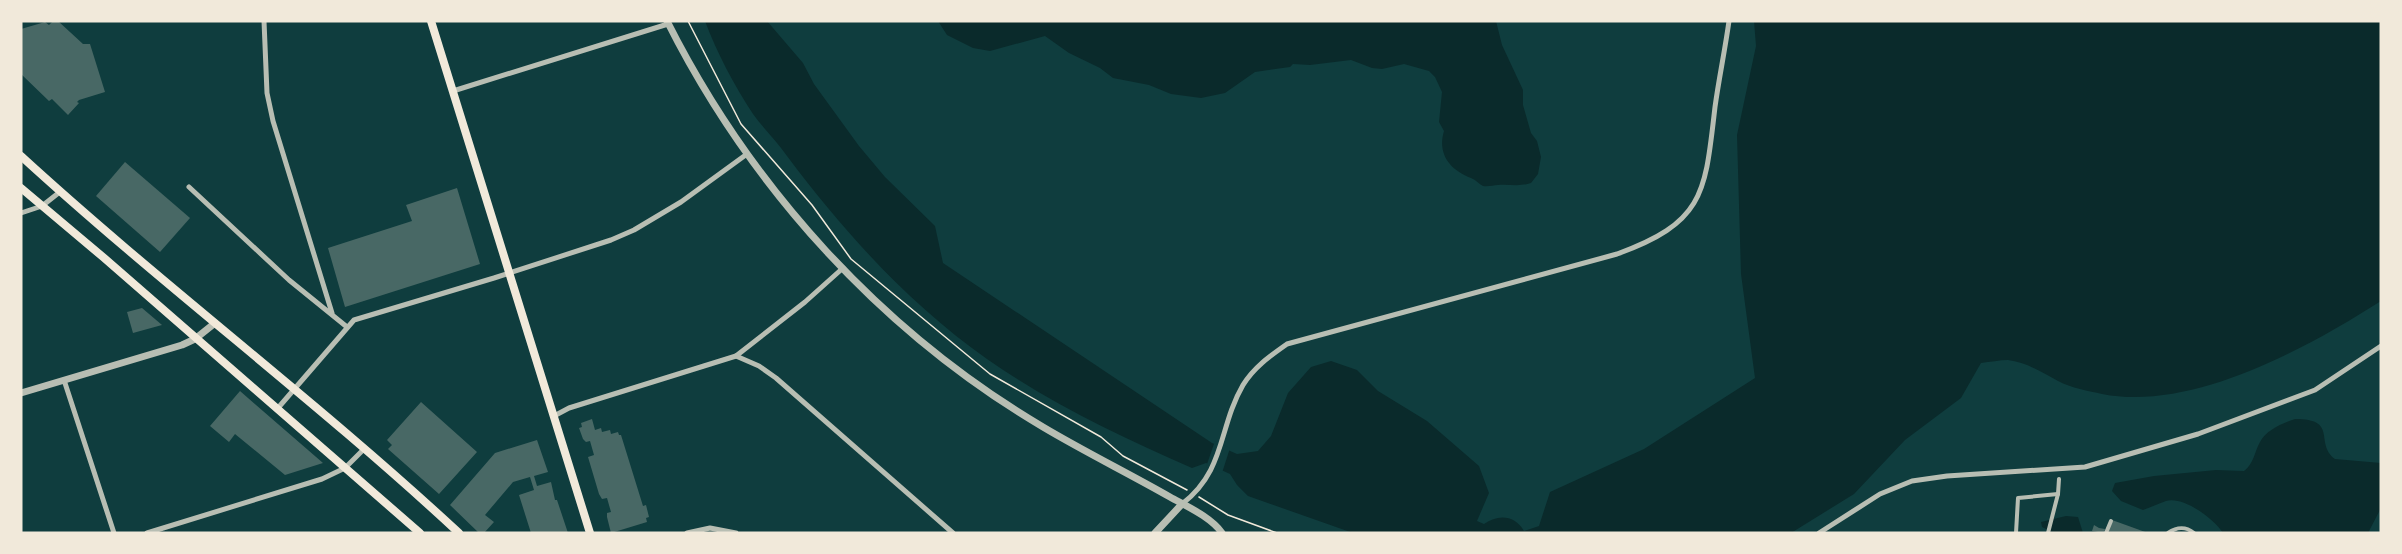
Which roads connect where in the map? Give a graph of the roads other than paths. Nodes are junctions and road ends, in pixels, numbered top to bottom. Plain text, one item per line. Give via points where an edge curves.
1 (264, 21) edge
2 (432, 21) edge
3 (1729, 21) edge
4 (667, 22) edge
5 (453, 90) junction
6 (747, 154) junction
7 (21, 156) edge
8 (189, 188) dead end
9 (21, 189) edge
10 (61, 191) junction
11 (42, 206) junction
12 (21, 213) edge
13 (843, 268) junction
14 (510, 272) junction
15 (332, 313) junction
16 (215, 323) junction
17 (347, 327) junction
18 (195, 339) junction
19 (2381, 346) edge
20 (736, 356) junction
21 (64, 380) junction
22 (294, 389) junction
23 (21, 393) edge
24 (278, 408) junction
25 (554, 416) junction
26 (364, 449) junction
27 (345, 468) junction
28 (2059, 479) dead end
29 (2058, 494) junction
30 (1182, 504) junction
31 (2111, 521) dead end
32 (114, 533) edge
33 (147, 533) edge
34 (420, 533) edge
35 (459, 533) edge
36 (590, 533) edge
37 (687, 533) edge
38 (736, 533) edge
39 (953, 533) edge
40 (1155, 533) edge
41 (1222, 533) edge
42 (1819, 533) edge
43 (2016, 533) edge
44 (2048, 533) edge
45 (2106, 533) edge
46 (2168, 533) edge
47 (2194, 533) edge

1 - 15 street via 270,106
2 - 5 main road
3 - 30 street via 1708,171 1698,199 1678,223 1649,243 1617,254 1287,344 1260,363 1244,385 1212,470
4 - 5 street
4 - 6 street
5 - 14 main road
6 - 13 street
6 - 14 street via 634,230
7 - 10 main road
8 - 15 street via 289,280
9 - 11 main road
10 - 11 street
10 - 16 main road
11 - 12 street
11 - 18 main road
13 - 20 street
13 - 30 street via 900,324 955,369 1043,427
14 - 17 street via 354,320
14 - 25 main road
15 - 17 street
16 - 18 street
16 - 22 main road
17 - 22 street
18 - 21 street
18 - 24 main road
19 - 42 street via 2315,390 2198,434 2085,467 1912,481 1880,494
20 - 25 street
20 - 39 street via 776,378
21 - 23 street
21 - 32 street
22 - 24 street
22 - 26 main road
24 - 27 main road
25 - 36 main road
26 - 27 street
26 - 35 main road
27 - 33 street via 322,479
27 - 34 main road
28 - 29 street
29 - 43 street via 2018,498
29 - 44 street
30 - 40 street
30 - 41 street
31 - 45 street
37 - 38 street via 710,528
46 - 47 street via 2183,528

